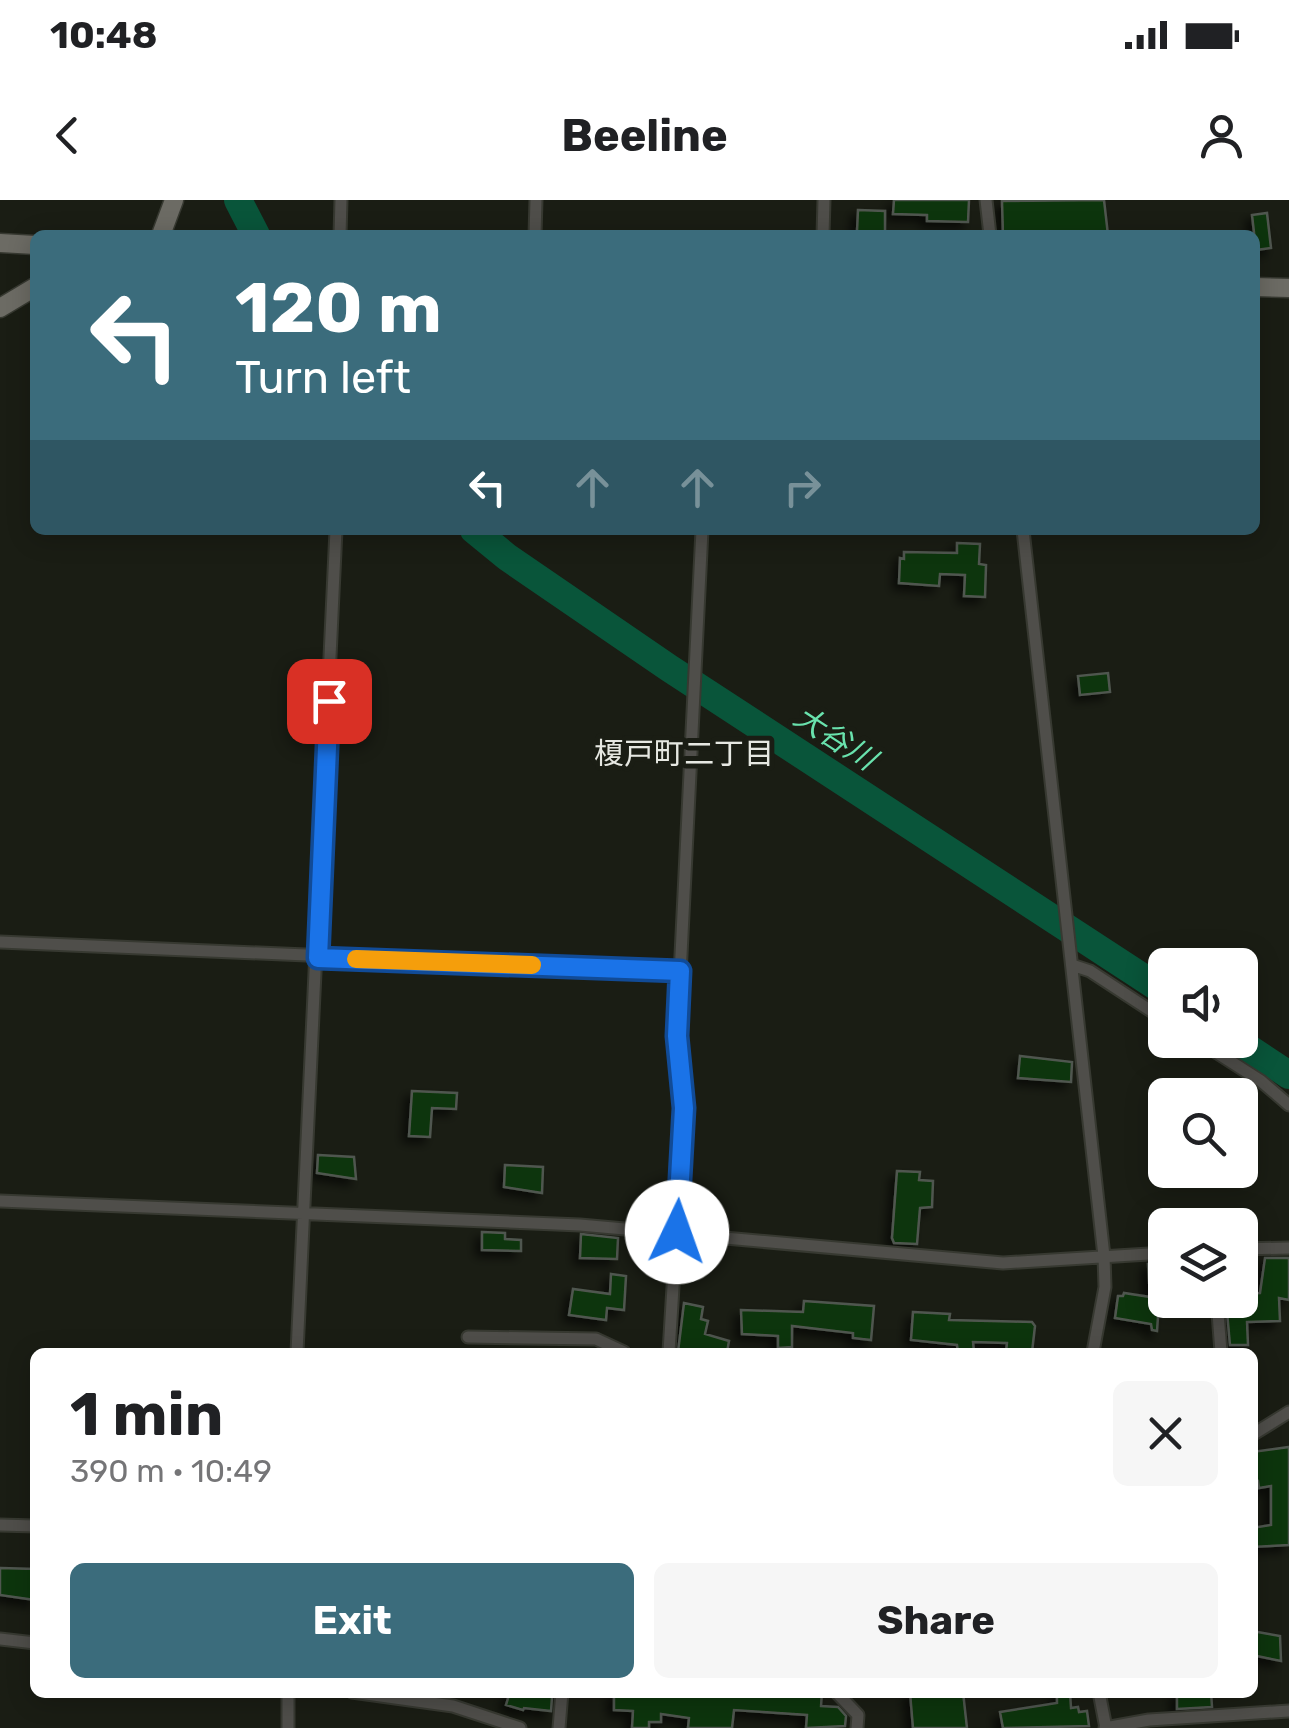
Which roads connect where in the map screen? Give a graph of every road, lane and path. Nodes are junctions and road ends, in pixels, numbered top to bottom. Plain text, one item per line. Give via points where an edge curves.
1 (174, 200) edge
2 (341, 200) edge
3 (536, 200) edge
4 (824, 200) edge
5 (986, 200) edge
6 (163, 230) edge
7 (340, 230) edge
8 (535, 230) edge
9 (823, 230) edge
10 (989, 230) edge
11 (0, 243) edge
12 (30, 245) edge
13 (1260, 286) edge
14 (1289, 288) edge
15 (30, 290) edge
16 (0, 308) edge
17 (336, 535) edge
18 (702, 535) edge
19 (1025, 535) edge
20 (0, 942) edge
21 (318, 958) junction
22 (1072, 960) junction
23 (680, 971) junction
24 (1148, 1009) edge
25 (1225, 1058) edge
26 (1289, 1105) edge
27 (0, 1200) edge
28 (303, 1214) junction
29 (677, 1232) junction
30 (1289, 1248) edge
31 (1258, 1249) edge
32 (1148, 1254) edge
33 (1104, 1256) junction
34 (1218, 1318) edge
35 (468, 1337) dead end
36 (297, 1348) edge
37 (615, 1348) edge
38 (669, 1348) edge
39 (1094, 1348) edge
40 (1221, 1348) edge
41 (1289, 1412) edge
42 (1258, 1431) edge
43 (0, 1525) edge
44 (30, 1526) edge
45 (0, 1638) edge
46 (30, 1642) edge
47 (288, 1698) edge
48 (395, 1698) edge
49 (562, 1698) edge
50 (842, 1698) edge
51 (1100, 1698) edge
52 (1289, 1710) edge
53 (288, 1728) edge
54 (520, 1728) edge
55 (559, 1728) edge
56 (857, 1728) edge
57 (1106, 1728) edge

1 - 6 main road
2 - 7 street
3 - 8 street
4 - 9 street
5 - 10 street
11 - 12 main road
13 - 14 main road
15 - 16 main road
17 - 21 street
18 - 23 street
19 - 22 street
20 - 21 street
21 - 23 street
21 - 28 street
22 - 24 street
22 - 33 street
23 - 29 street via 684,1108
25 - 26 street
27 - 28 street
28 - 29 street
28 - 36 street
29 - 33 street via 1003,1262
29 - 38 street
30 - 31 street
32 - 33 street
33 - 39 street via 1106,1287
34 - 40 street
35 - 37 street via 596,1340
41 - 42 street
43 - 44 street
45 - 46 street
47 - 53 street
48 - 54 street via 453,1706
49 - 55 street
50 - 56 street via 858,1715
51 - 57 street
52 - 57 street

